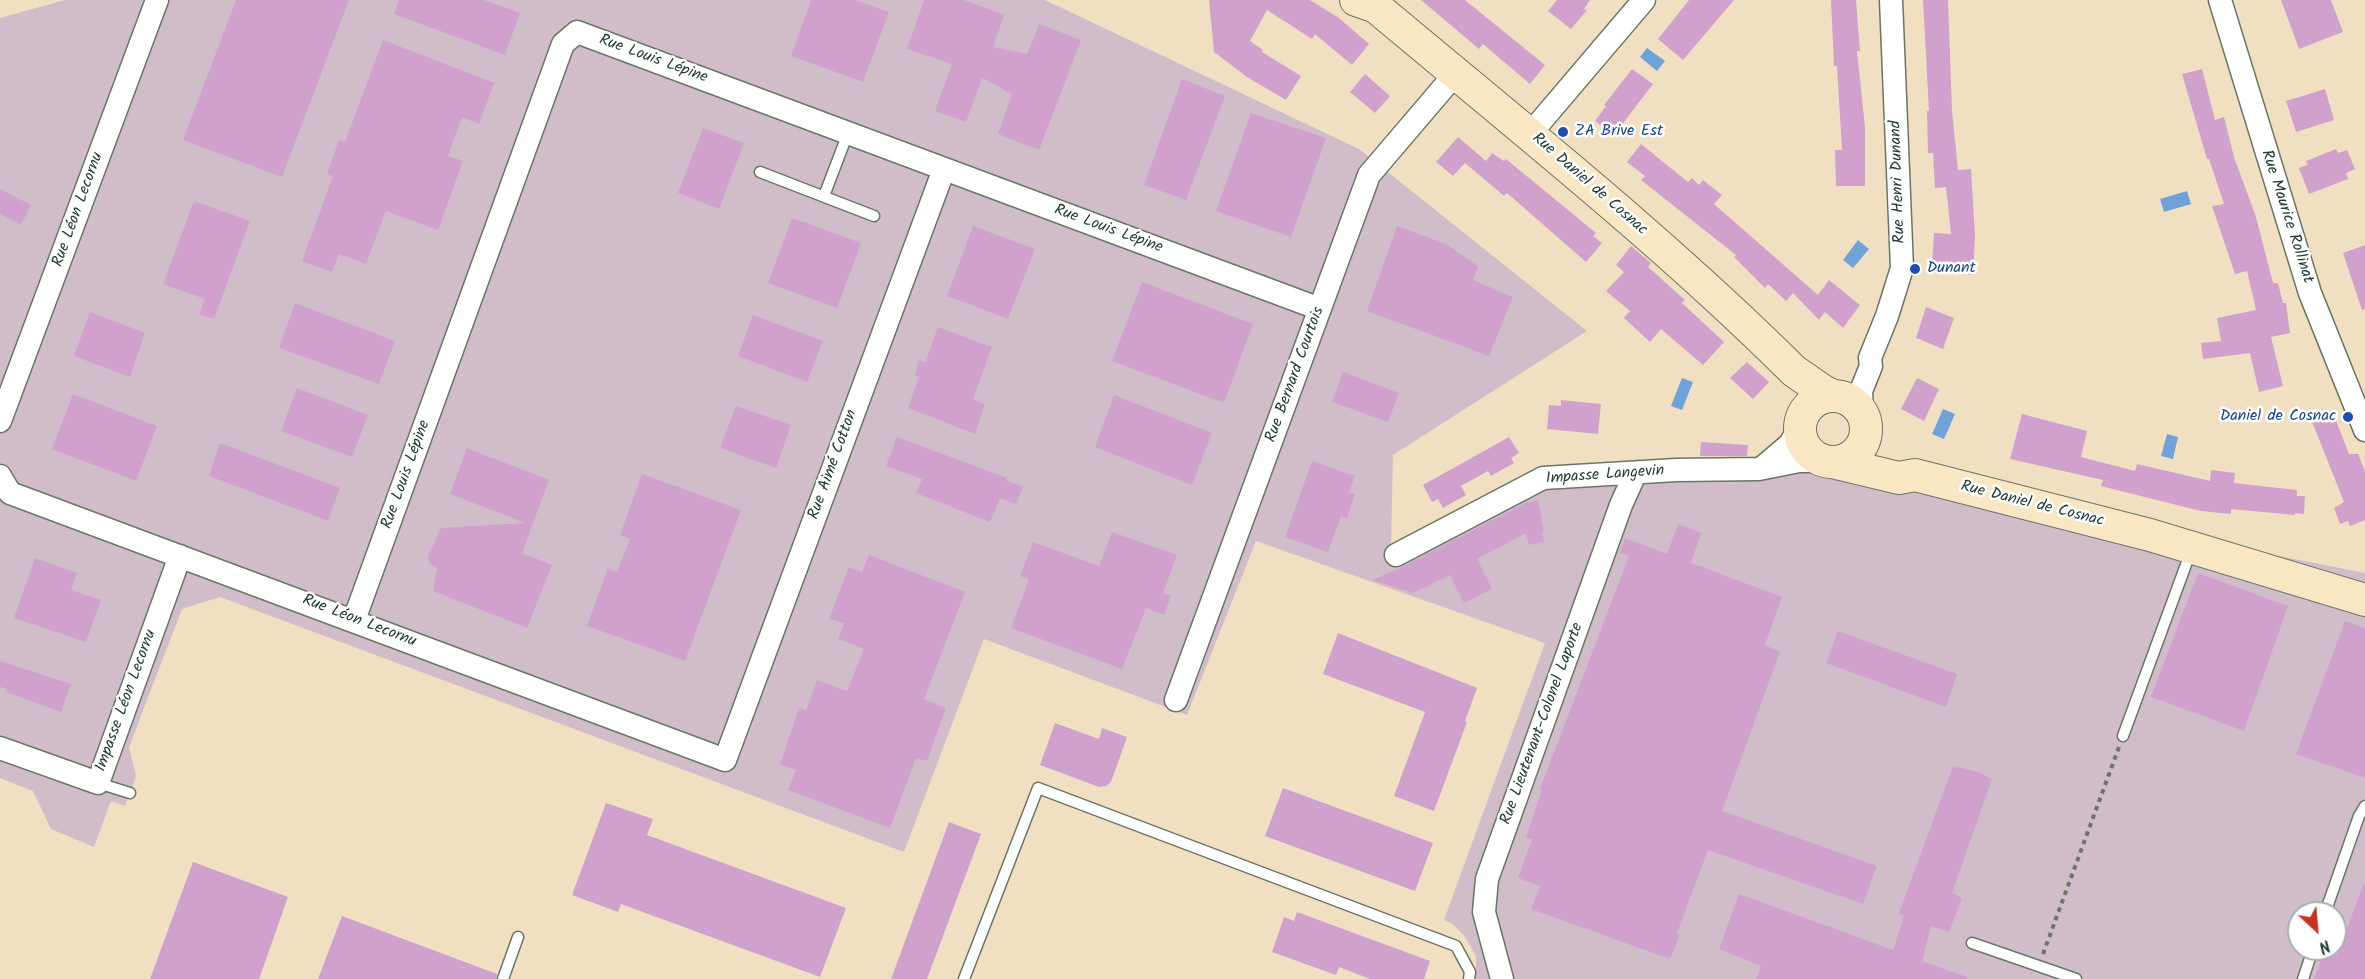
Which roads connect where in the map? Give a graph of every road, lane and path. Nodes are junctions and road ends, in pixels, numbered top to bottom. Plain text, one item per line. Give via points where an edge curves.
1 (157, 0) edge
2 (1644, 0) edge
3 (1891, 0) edge
4 (2220, 0) edge
5 (1369, 2) edge
6 (1456, 74) junction
7 (848, 133) junction
8 (1530, 134) junction
9 (944, 169) junction
10 (760, 172) dead end
11 (824, 195) junction
12 (874, 216) dead end
13 (1320, 309) junction
14 (1794, 371) junction
15 (1849, 407) junction
16 (0, 421) edge
17 (1800, 424) junction
18 (2365, 430) edge
19 (1830, 462) junction
20 (1759, 469) junction
21 (1635, 474) junction
22 (1915, 475) junction
23 (0, 476) edge
24 (2150, 535) junction
25 (2192, 547) junction
26 (1396, 555) dead end
27 (180, 556) junction
28 (2231, 559) junction
29 (2365, 578) edge
30 (2365, 590) edge
31 (2365, 600) edge
32 (354, 620) junction
33 (1176, 700) dead end
34 (2123, 736) joint
35 (0, 748) edge
36 (724, 760) joint
37 (98, 783) junction
38 (130, 793) dead end
39 (2365, 806) edge
40 (2329, 901) edge
41 (518, 937) dead end
42 (1972, 943) dead end
43 (2309, 961) edge
44 (2039, 966) junction
45 (503, 979) edge
46 (964, 979) edge
47 (1469, 979) edge
48 (1502, 979) edge
49 (2076, 979) edge
50 (2302, 979) edge

1 - 16 street, Rue Léon Lecornu
2 - 8 street
3 - 15 street, Rue Henri Dunand via 1902,268 1870,358 1871,366
4 - 18 street, Rue Maurice Rollinat via 2310,293
5 - 6 street, Rue Daniel de Cosnac
6 - 8 street, Rue Daniel de Cosnac
6 - 13 street, Rue Bernard Courtois via 1370,175
7 - 9 street, Rue Louis Lépine
7 - 11 lane
7 - 32 street, Rue Louis Lépine via 577,32 563,44
8 - 14 street, Rue Daniel de Cosnac via 1626,216
9 - 13 street, Rue Louis Lépine
9 - 36 street, Rue Aimé Cotton
10 - 11 lane
11 - 12 lane
13 - 33 street, Rue Bernard Courtois
14 - 15 street, Rue Daniel de Cosnac
14 - 17 street via 1800,393
15 - 17 street via 1815,400
15 - 19 street via 1866,435 1857,453
15 - 22 street, Rue Daniel de Cosnac via 1876,443
17 - 19 street via 1805,448 1814,457
17 - 20 street via 1784,450
19 - 20 street, Impasse Langevin via 1799,461
19 - 22 street, Rue Daniel de Cosnac via 1899,478
20 - 21 street, Impasse Langevin
21 - 26 street, Impasse Langevin via 1544,478
21 - 48 street, Rue Lieutenant-Colonel Laporte via 1487,879 1484,912
22 - 24 street, Rue Daniel de Cosnac
23 - 27 street, Rue Léon Lecornu via 10,493
24 - 25 street, Rue Daniel de Cosnac
24 - 29 street, Rue Daniel de Cosnac via 2237,545
25 - 28 street, Rue Daniel de Cosnac
25 - 34 lane
27 - 32 street, Rue Léon Lecornu
27 - 37 street, Impasse Léon Lecornu
28 - 30 street via 2260,558
28 - 31 street, Rue Daniel de Cosnac
32 - 36 street, Rue Léon Lecornu
34 - 44 path
35 - 37 street, Impasse Léon Lecornu
37 - 38 lane
39 - 40 lane
41 - 45 lane
42 - 44 lane
43 - 50 lane
44 - 49 lane
46 - 47 lane via 1038,788 1456,946 1470,972

